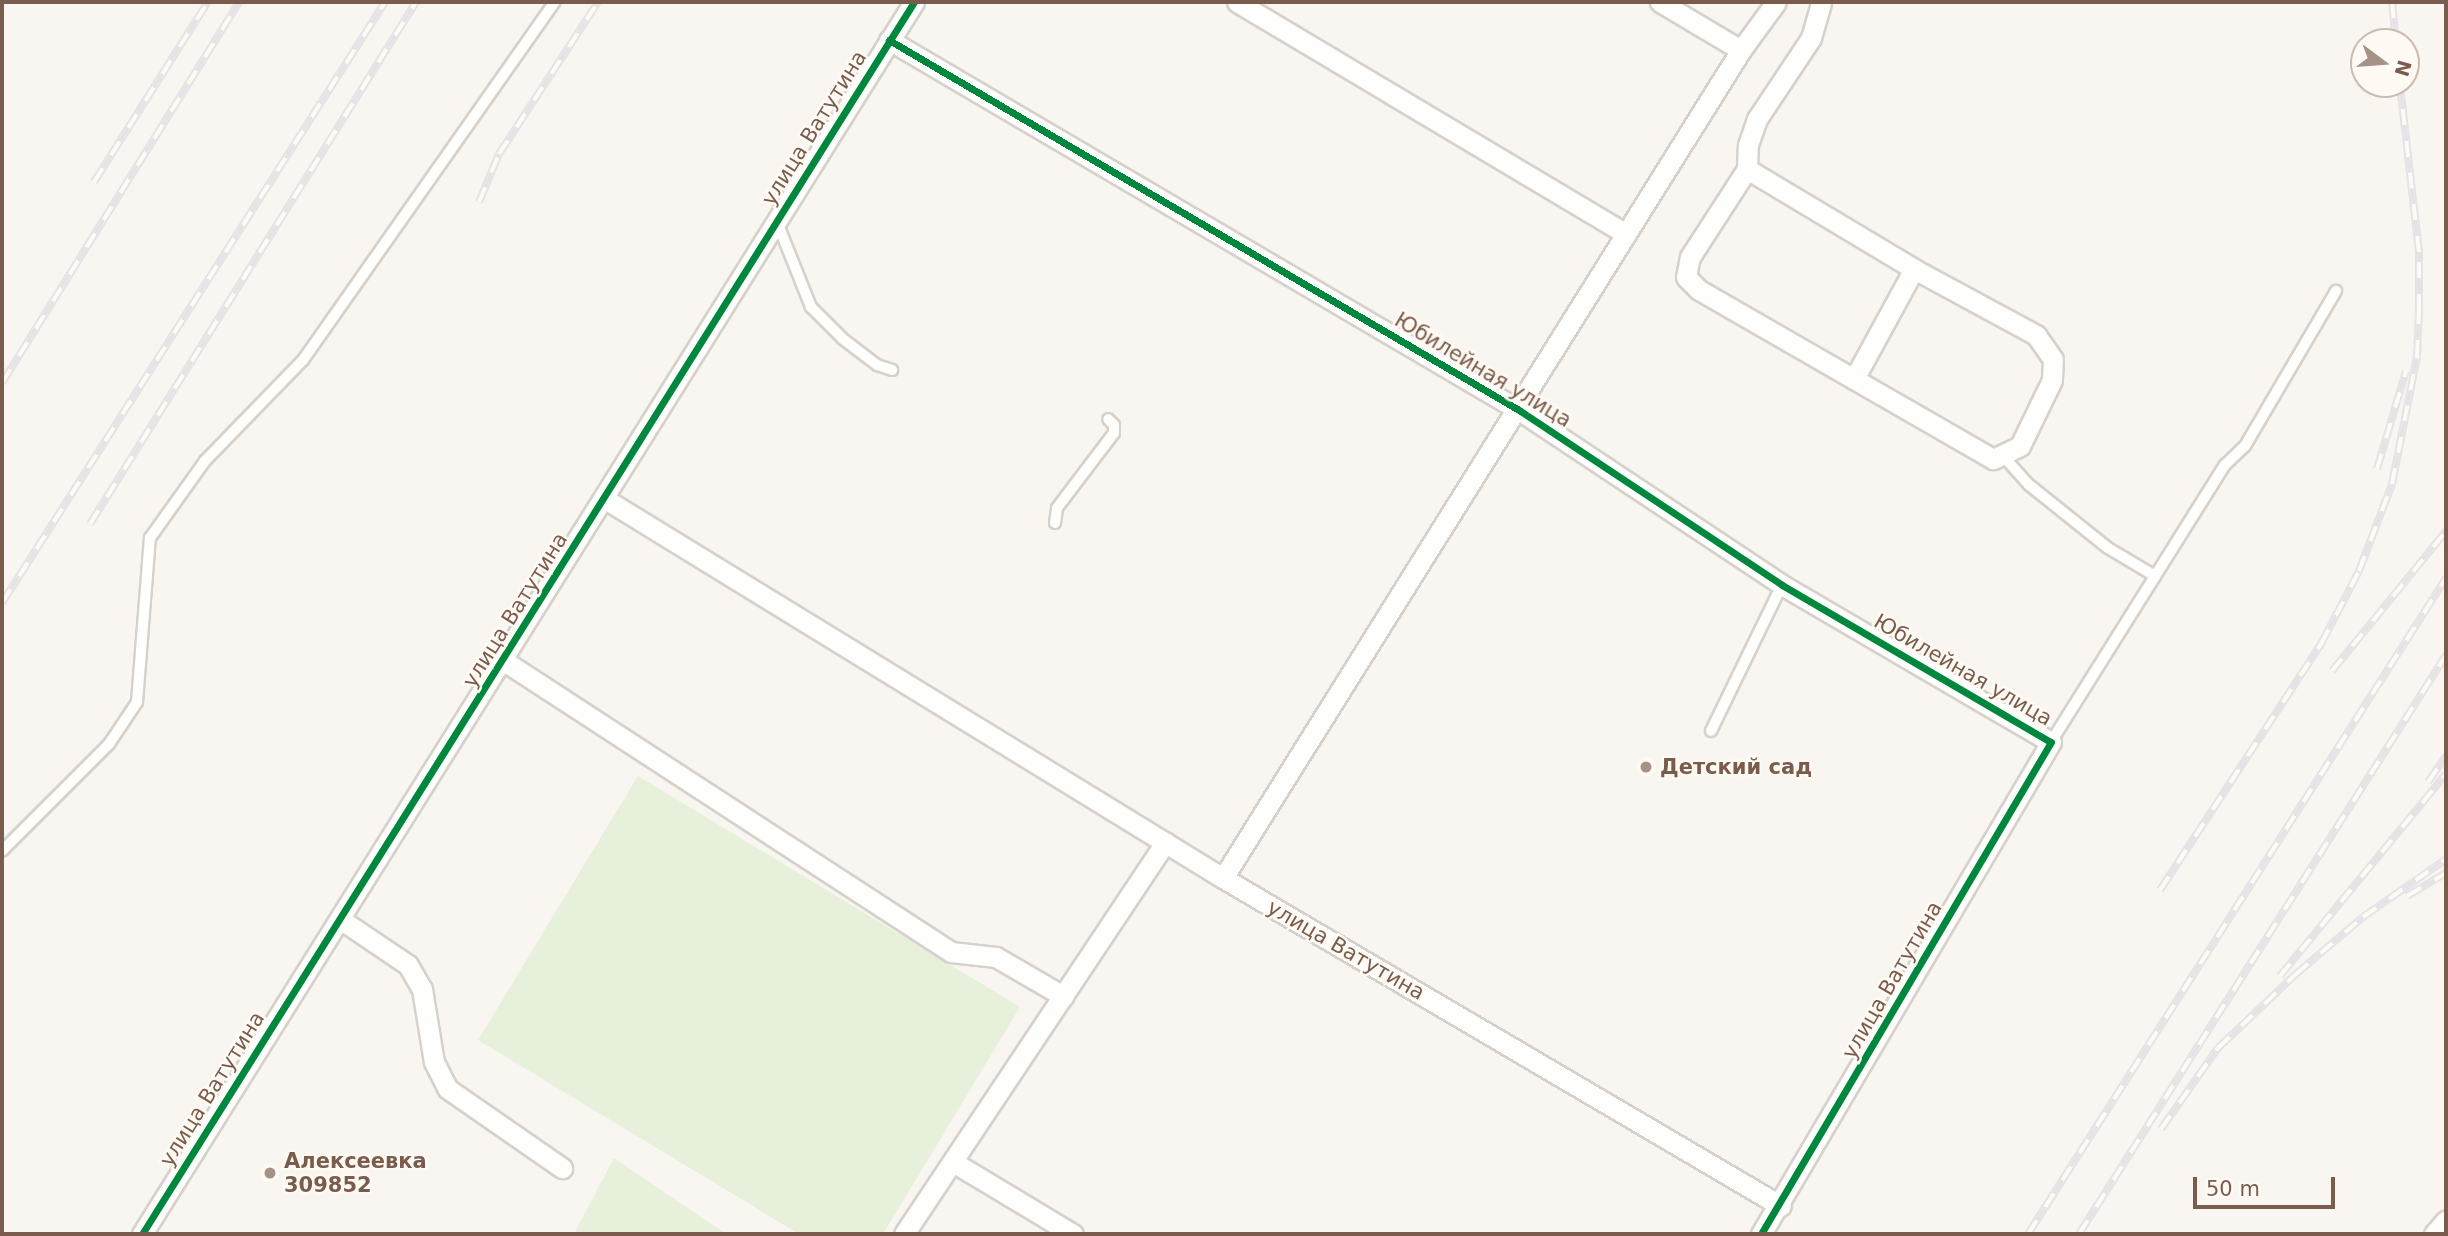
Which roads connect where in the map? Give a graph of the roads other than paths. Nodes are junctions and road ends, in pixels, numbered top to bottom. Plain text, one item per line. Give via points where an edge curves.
1 (555, 2) edge
2 (914, 2) edge
3 (1237, 2) edge
4 (1660, 2) edge
5 (1776, 2) edge
6 (1821, 2) edge
7 (889, 40) junction
8 (1741, 50) junction
9 (1748, 169) junction
10 (777, 222) junction
11 (1626, 234) junction
12 (1914, 269) junction
13 (2336, 291) dead end
14 (892, 370) dead end
15 (1854, 379) junction
16 (1519, 410) junction
17 (1108, 419) dead end
18 (2004, 456) junction
19 (605, 499) junction
20 (1055, 523) dead end
21 (2155, 576) junction
22 (1782, 585) junction
23 (505, 661) junction
24 (1711, 731) dead end
25 (2051, 741) junction
26 (1165, 842) junction
27 (2, 851) edge
28 (1223, 878) junction
29 (340, 919) junction
30 (1063, 996) junction
31 (953, 1162) junction
32 (562, 1168) dead end
33 (1781, 1206) junction
34 (2446, 1220) edge
35 (142, 1234) edge
36 (904, 1234) edge
37 (1073, 1234) edge
38 (1761, 1234) edge
39 (2434, 1234) edge

1 - 27 lane via 303,360 205,461 150,538 137,702 109,744
2 - 7 street, улица Ватутина
3 - 11 street
4 - 8 street
5 - 8 street, Юбилейная улица
6 - 9 street via 1811,38 1757,119 1748,145
7 - 10 street, улица Ватутина
7 - 16 street, Юбилейная улица
8 - 11 street, Юбилейная улица
9 - 12 street
9 - 15 street via 1690,257 1686,277 1699,290
10 - 14 lane via 811,307 843,339
10 - 19 street, улица Ватутина
11 - 16 street, Юбилейная улица
12 - 15 street
12 - 18 street via 2036,335 2053,359 2052,380 2020,446
13 - 21 lane via 2245,446 2225,465
15 - 18 street via 1993,459
16 - 22 street, Юбилейная улица
16 - 28 street, Юбилейная улица
17 - 20 lane via 1115,425 1114,433 1057,508
18 - 21 lane via 2038,492 2108,548
19 - 23 street, улица Ватутина
19 - 26 street, улица Ватутина
21 - 25 lane
22 - 24 lane
22 - 25 street, Юбилейная улица
23 - 29 street, улица Ватутина
23 - 30 street, улица Ватутина via 951,952 996,957
25 - 33 street, улица Ватутина
26 - 28 street, улица Ватутина
26 - 30 street
28 - 33 street, улица Ватутина
29 - 32 street via 408,965 422,989 434,1062 448,1089
29 - 35 street, улица Ватутина
30 - 31 street
31 - 36 street
31 - 37 street
33 - 38 street, улица Ватутина
34 - 39 street

